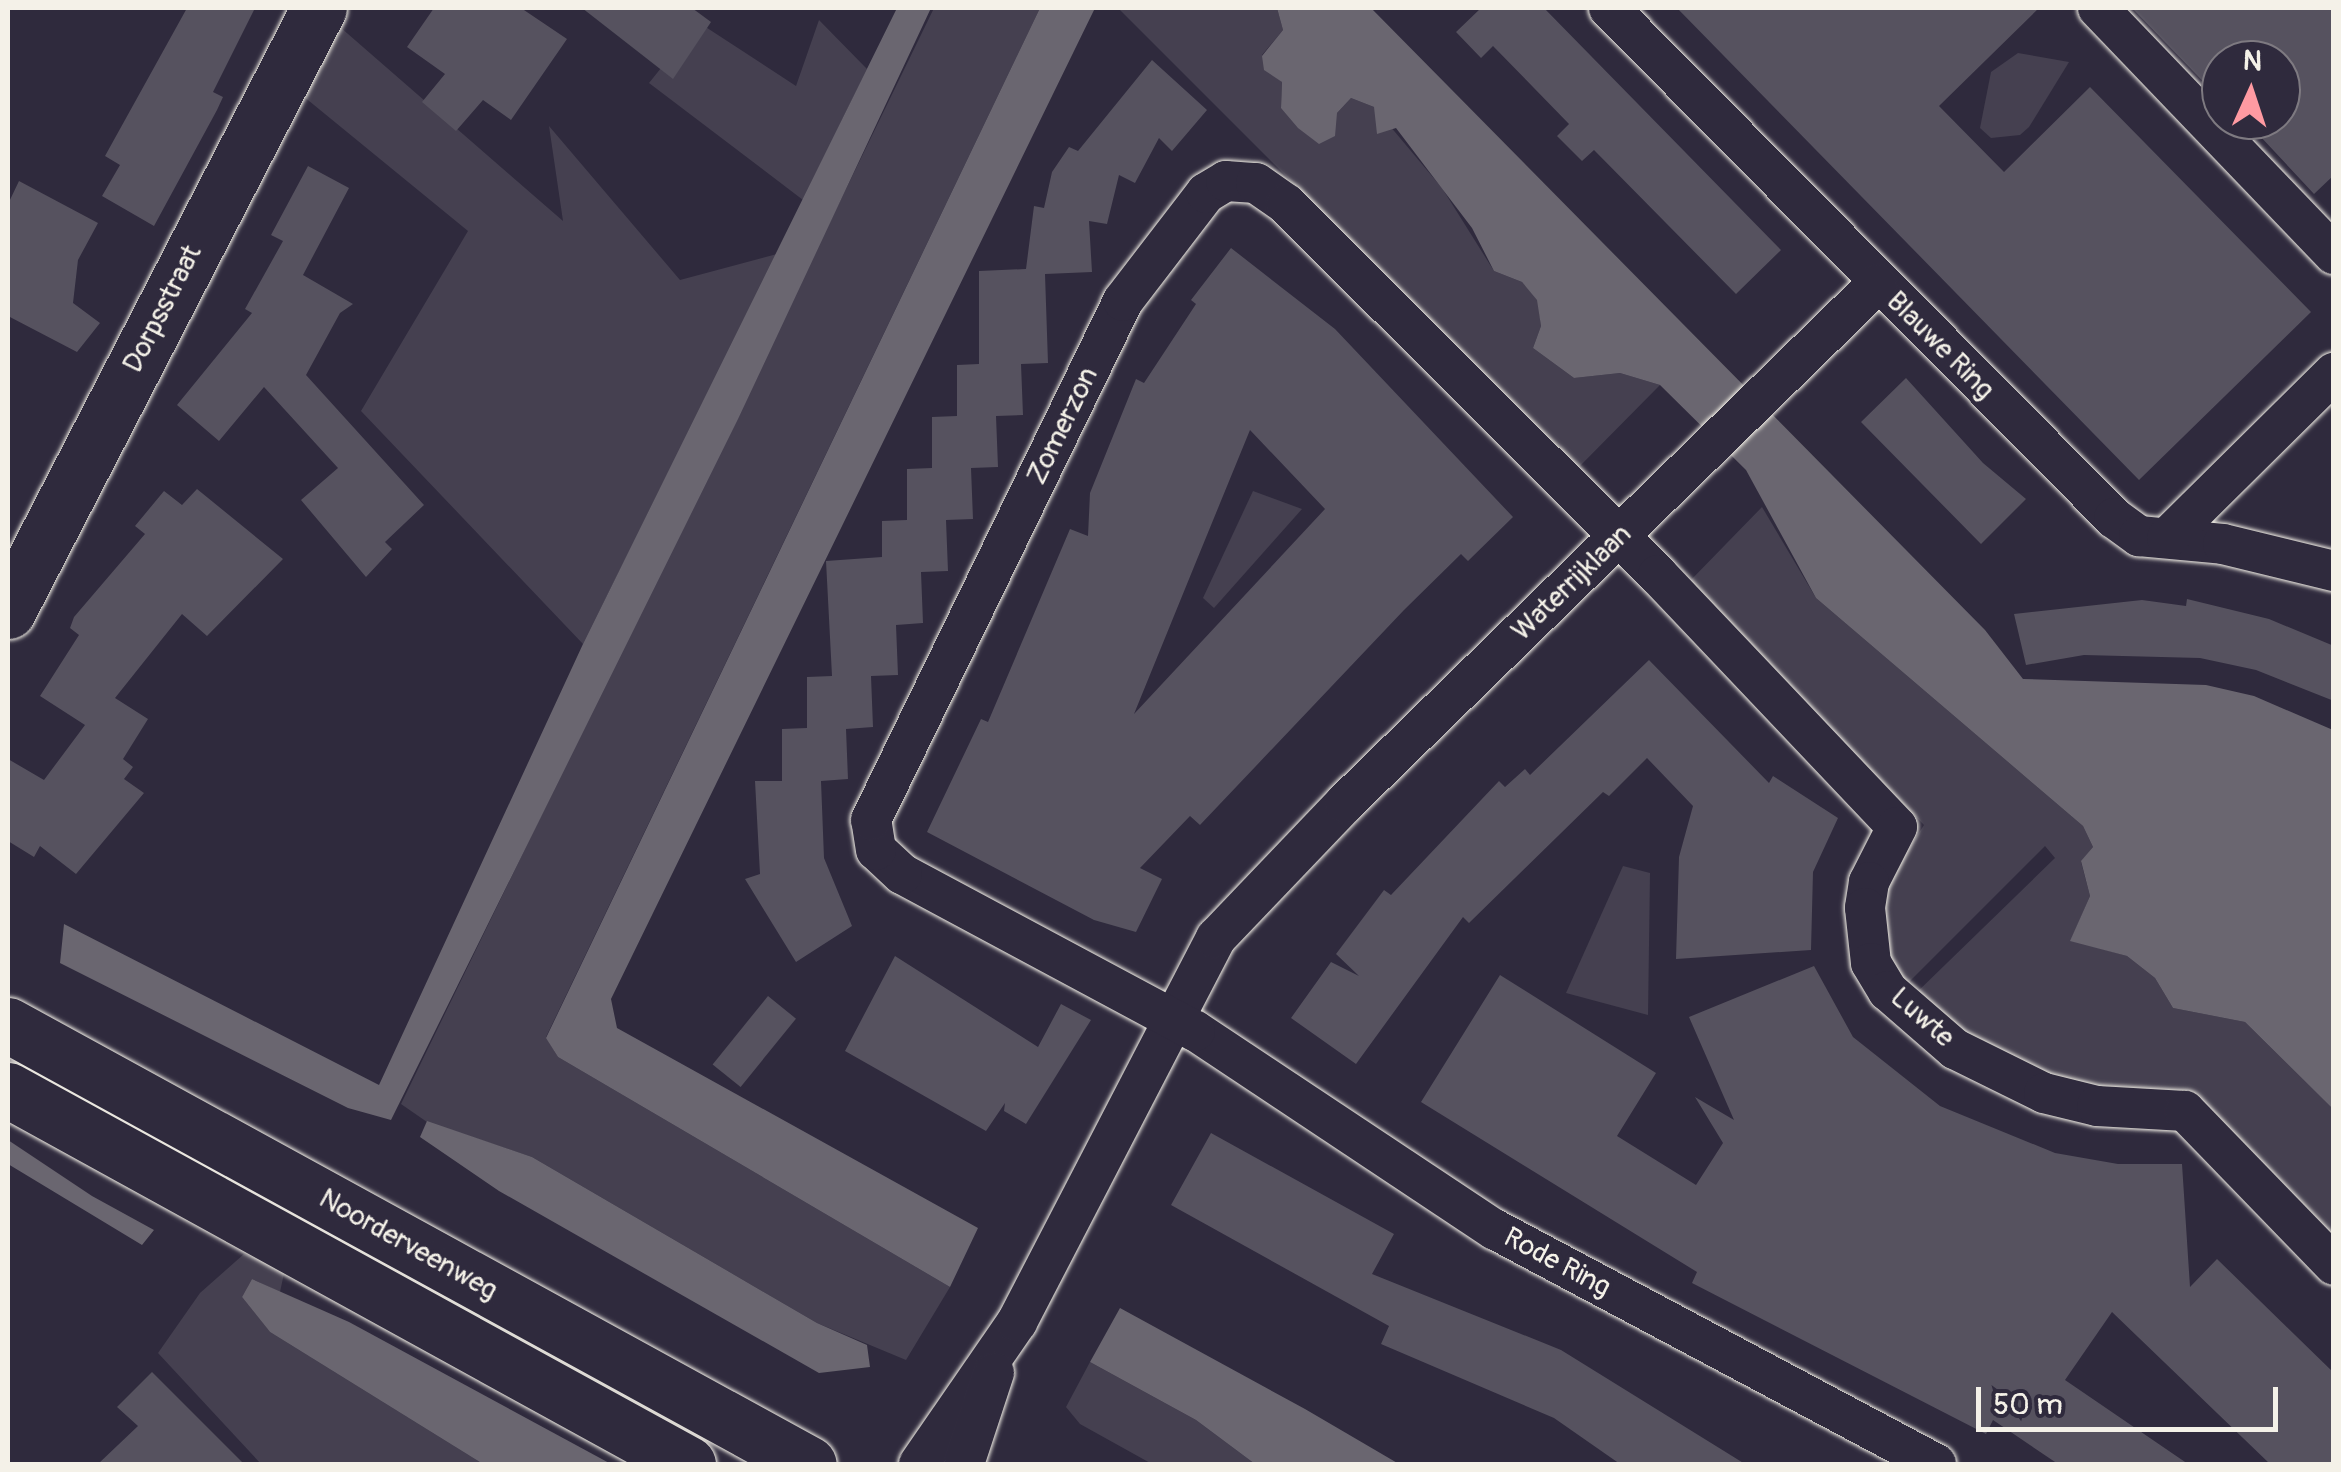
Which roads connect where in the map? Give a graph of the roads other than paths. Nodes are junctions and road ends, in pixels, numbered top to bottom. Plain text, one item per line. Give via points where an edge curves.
1 (320, 8) edge
2 (1610, 8) edge
3 (2098, 8) edge
4 (2334, 254) edge
5 (1877, 284) junction
6 (2334, 373) edge
7 (1620, 538) junction
8 (2167, 538) junction
9 (2334, 572) edge
10 (8, 611) edge
11 (1183, 1025) junction
12 (8, 1026) edge
13 (8, 1090) edge
14 (2334, 1264) edge
15 (1008, 1338) junction
16 (688, 1464) edge
17 (809, 1464) edge
18 (919, 1464) edge
19 (964, 1464) edge
20 (1936, 1464) edge

1 - 10 street, Dorpsstraat
2 - 5 street, Blauwe Ring
3 - 4 street
5 - 7 street, Waterrijklaan
5 - 8 street, Blauwe Ring via 2114,518 2140,536
6 - 8 street
7 - 11 street, Waterrijklaan via 1267,882
7 - 11 street, Zomerzon via 1286,204 1256,183 1226,181 1206,193 1123,302 870,820 876,850 902,874
7 - 14 street, Luwte via 1896,828 1868,882 1865,908 1871,962 1888,991 1955,1048 2044,1093 2097,1106 2186,1111
8 - 9 street, Blauwe Ring via 2279,554
11 - 15 street, Waterrijklaan via 1130,1142 1085,1200
11 - 20 street, Rode Ring via 1496,1230
12 - 17 street, Noorderveenweg
13 - 16 street, Noorderveenweg
15 - 18 street, Waterrijklaan
15 - 19 street, Waterrijklaan

